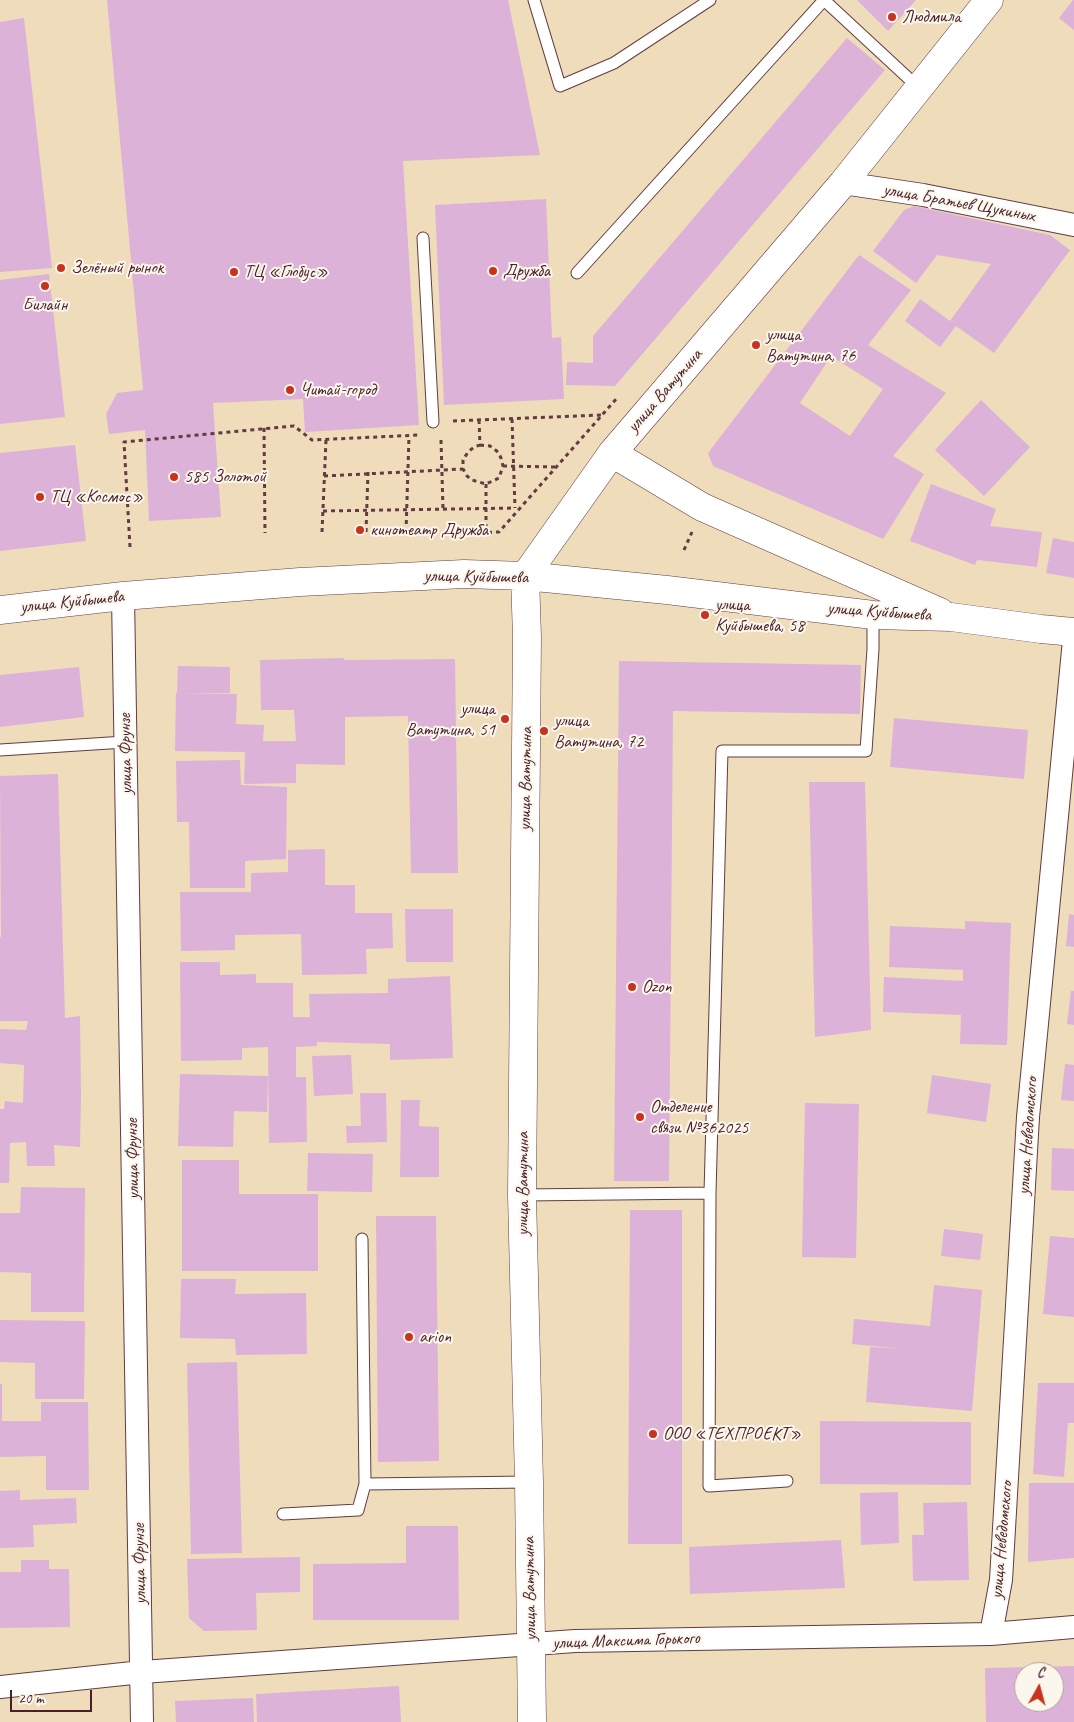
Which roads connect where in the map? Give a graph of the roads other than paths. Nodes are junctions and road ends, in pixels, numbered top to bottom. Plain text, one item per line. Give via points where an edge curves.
1 (534, 0) edge
2 (710, 0) edge
3 (824, 0) edge
4 (989, 0) edge
5 (920, 89) junction
6 (843, 183) junction
7 (1074, 225) edge
8 (423, 238) dead end
9 (577, 274) dead end
10 (437, 422) road end
11 (612, 452) junction
12 (525, 576) junction
13 (123, 596) junction
14 (0, 610) edge
15 (873, 615) junction
16 (951, 616) junction
17 (1074, 632) edge
18 (1074, 640) edge
19 (125, 742) junction
20 (0, 750) edge
21 (710, 1193) junction
22 (522, 1195) junction
23 (362, 1239) dead end
24 (787, 1481) dead end
25 (529, 1482) junction
26 (365, 1484) junction
27 (283, 1514) dead end
28 (1074, 1627) edge
29 (991, 1634) junction
30 (531, 1644) junction
31 (142, 1672) junction
32 (0, 1687) edge
33 (142, 1722) edge
34 (532, 1722) edge

1 - 2 lane via 560,86 614,63
3 - 5 lane
3 - 9 lane
4 - 5 main road, улица Ватутина
5 - 6 main road, улица Ватутина
6 - 7 street, улица Братьев Щукиных via 924,195
6 - 11 main road, улица Ватутина
8 - 10 lane
11 - 12 main road, улица Ватутина
11 - 16 main road, улица Куйбышева via 702,507
12 - 13 main road, улица Куйбышева via 464,574 300,582
12 - 15 main road, улица Куйбышева
12 - 22 main road, улица Ватутина
13 - 14 main road, улица Куйбышева
13 - 19 street, улица Фрунзе
15 - 16 main road, улица Куйбышева
15 - 21 lane via 866,751 722,751
16 - 17 main road, улица Куйбышева
18 - 29 street, улица Неведомского via 1028,1117 1001,1580
19 - 20 lane
19 - 31 street, улица Фрунзе
21 - 22 lane
21 - 24 lane via 708,1486
22 - 25 main road, улица Ватутина
23 - 26 lane
25 - 26 lane
25 - 30 main road, улица Ватутина
26 - 27 lane via 358,1510
28 - 29 street, улица Максима Горького
29 - 30 street, улица Максима Горького
30 - 31 street, улица Максима Горького
30 - 34 main road, улица Ватутина
31 - 32 street, улица Максима Горького
31 - 33 street, улица Фрунзе

